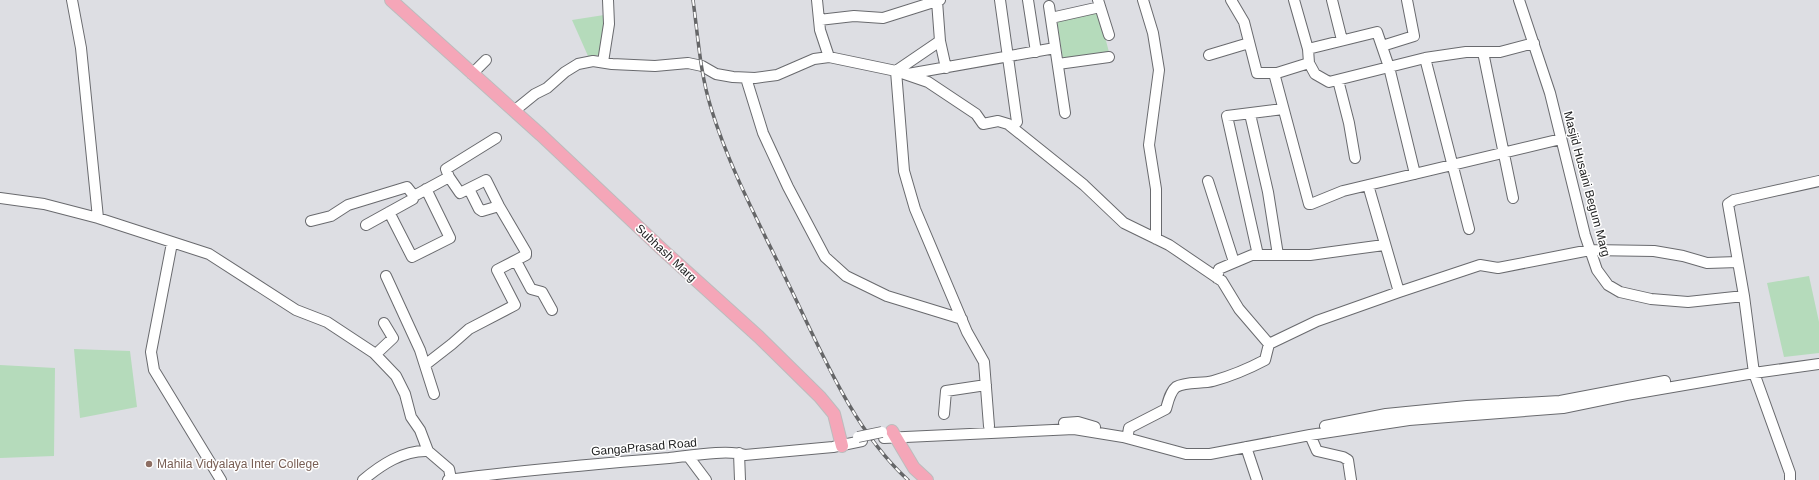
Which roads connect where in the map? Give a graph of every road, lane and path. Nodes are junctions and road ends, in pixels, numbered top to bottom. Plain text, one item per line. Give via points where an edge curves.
1 (72, 0) edge
2 (391, 0) edge
3 (608, 0) edge
4 (817, 0) edge
5 (1000, 0) edge
6 (1028, 0) edge
7 (1143, 0) edge
8 (1231, 0) edge
9 (1294, 0) edge
10 (1332, 0) edge
11 (1407, 0) edge
12 (1520, 0) edge
13 (938, 1) edge
14 (1099, 3) edge
15 (1049, 6) dead end
16 (1051, 18) junction
17 (819, 20) junction
18 (1109, 35) dead end
19 (1342, 40) junction
20 (940, 41) junction
21 (1249, 42) junction
22 (1534, 43) junction
23 (1382, 46) junction
24 (1056, 48) junction
25 (1308, 49) junction
26 (1036, 52) junction
27 (1483, 52) junction
28 (1209, 55) dead end
29 (1008, 56) junction
30 (829, 57) junction
31 (1109, 57) dead end
32 (1425, 58) junction
33 (486, 60) dead end
34 (603, 62) junction
35 (1309, 63) junction
36 (1058, 64) junction
37 (1389, 67) junction
38 (946, 68) junction
39 (896, 71) junction
40 (1274, 73) junction
41 (472, 74) junction
42 (906, 75) junction
43 (746, 78) junction
44 (1338, 80) junction
45 (1284, 109) junction
46 (514, 111) junction
47 (1065, 113) dead end
48 (1250, 114) junction
49 (1012, 127) junction
50 (496, 138) dead end
51 (1561, 139) junction
52 (1504, 153) junction
53 (1355, 158) dead end
54 (1453, 165) junction
55 (1414, 174) junction
56 (449, 177) junction
57 (1208, 181) dead end
58 (1819, 181) edge
59 (1368, 185) junction
60 (426, 189) junction
61 (469, 189) junction
62 (414, 196) junction
63 (0, 198) edge
64 (1513, 198) dead end
65 (499, 206) junction
66 (389, 212) junction
67 (98, 218) junction
68 (311, 221) dead end
69 (366, 225) dead end
70 (1469, 229) dead end
71 (1156, 239) junction
72 (172, 243) junction
73 (1384, 245) junction
74 (1590, 250) junction
75 (1258, 255) junction
76 (1278, 255) junction
77 (516, 261) junction
78 (1234, 262) junction
79 (1738, 262) junction
80 (386, 276) dead end
81 (1217, 278) junction
82 (1398, 292) junction
83 (1744, 296) junction
84 (552, 310) dead end
85 (962, 319) junction
86 (384, 322) dead end
87 (1269, 344) junction
88 (376, 354) junction
89 (1819, 364) edge
90 (425, 365) junction
91 (1754, 373) junction
92 (986, 385) junction
93 (434, 394) dead end
94 (944, 414) dead end
95 (989, 426) junction
96 (888, 434) junction
97 (1128, 434) junction
98 (1310, 435) junction
99 (841, 444) junction
100 (1246, 447) junction
101 (428, 451) junction
102 (739, 453) junction
103 (688, 456) junction
104 (221, 480) edge
105 (363, 480) edge
106 (448, 480) edge
107 (451, 480) edge
108 (706, 480) edge
109 (740, 480) edge
110 (927, 480) edge
111 (1257, 480) edge
112 (1352, 480) edge
113 (1790, 480) edge

1 - 67 street via 81,48
2 - 41 main road, Subhash Marg
3 - 34 street via 609,24
4 - 17 street
5 - 29 street
6 - 26 street
7 - 71 street via 1153,34 1159,70 1149,145 1156,189
8 - 21 street via 1244,22
9 - 25 street
10 - 19 street
11 - 23 street via 1414,36
12 - 22 street, Masjid Husaini Begum Marg
13 - 17 street via 884,18 854,16
13 - 20 street
14 - 16 street
14 - 18 street
15 - 16 street
16 - 24 street
17 - 30 street
19 - 23 street via 1376,32
19 - 25 street
20 - 38 street
20 - 39 street
21 - 28 street
21 - 40 street via 1258,73
22 - 27 street via 1500,52
22 - 51 street, Masjid Husaini Begum Marg
23 - 37 street
24 - 26 street
24 - 36 street
25 - 35 street
26 - 29 street
27 - 32 street
27 - 52 street
29 - 38 street
29 - 49 street via 1017,122
30 - 39 street
30 - 43 street via 814,59 777,75
31 - 36 street
32 - 37 street
32 - 54 street
33 - 41 street
34 - 43 street via 655,66 688,63 702,66 716,74
34 - 46 street via 578,64
35 - 40 street
35 - 44 street via 1315,74 1329,82
36 - 47 street
37 - 44 street
37 - 55 street
38 - 42 street
39 - 42 street
39 - 85 street via 904,171 915,210
40 - 45 street
41 - 46 main road, Subhash Marg
42 - 49 street via 928,82 976,114 983,124 998,121
43 - 85 street via 763,133 825,257 846,276 887,296
44 - 53 street
45 - 48 street
45 - 59 street via 1309,204
46 - 99 main road, Subhash Marg via 759,337 820,397 834,414
48 - 75 street via 1227,116
48 - 76 street via 1268,192
49 - 71 street via 1084,185 1124,223
50 - 56 street via 446,169
51 - 52 street
51 - 74 street, Masjid Husaini Begum Marg
52 - 54 street
52 - 64 street
54 - 55 street
54 - 70 street
55 - 59 street
56 - 60 street
56 - 61 street via 460,193
57 - 78 street
58 - 79 street via 1734,200 1728,204
59 - 73 street
60 - 62 street
60 - 66 street via 450,238 412,257
61 - 65 street via 482,211
61 - 65 street via 486,180
62 - 66 street via 414,199
62 - 68 street via 407,187 348,205 331,216
63 - 67 street via 44,204
65 - 77 street via 526,252 526,255
66 - 69 street
67 - 72 street
71 - 81 street
72 - 88 street via 209,254 296,310 327,322
72 - 104 street via 151,352 154,370
73 - 76 street via 1310,255
73 - 82 street
74 - 79 street via 1654,251 1707,263
74 - 82 street via 1498,268 1480,265
74 - 83 street, Masjid Husaini Begum Marg via 1603,279 1620,292 1651,299 1688,302
75 - 76 street
75 - 78 street via 1252,254
77 - 84 street via 531,289 542,292
77 - 90 street via 497,270 515,305 469,329
78 - 81 street via 1219,268
79 - 83 street
80 - 90 street
81 - 87 street via 1222,281 1239,308
82 - 87 street via 1317,321
83 - 91 street
85 - 92 street via 984,362
86 - 88 street via 393,338
87 - 97 street via 1265,360 1238,373 1176,387 1166,410 1129,428
88 - 101 street via 396,376 411,417 420,430
89 - 91 street
90 - 93 street
91 - 97 street via 1742,369 1560,400 1386,414 1222,446 1188,449
91 - 98 street via 1626,394 1563,408 1409,420
91 - 113 street via 1790,473
92 - 94 street via 946,391
92 - 95 street
95 - 96 street
95 - 97 street via 1078,422
96 - 99 street
96 - 100 street via 1074,429 1123,437 1186,454 1210,454
96 - 110 main road via 914,468
98 - 100 street
98 - 112 street via 1317,451 1348,460
99 - 102 street, GangaPrasad Road via 751,454
100 - 111 street
101 - 105 street via 405,455 384,464
101 - 107 street via 449,469
102 - 103 street, GangaPrasad Road
102 - 109 street
103 - 107 street, GangaPrasad Road via 514,471
103 - 108 street
106 - 107 street, GangaPrasad Road

